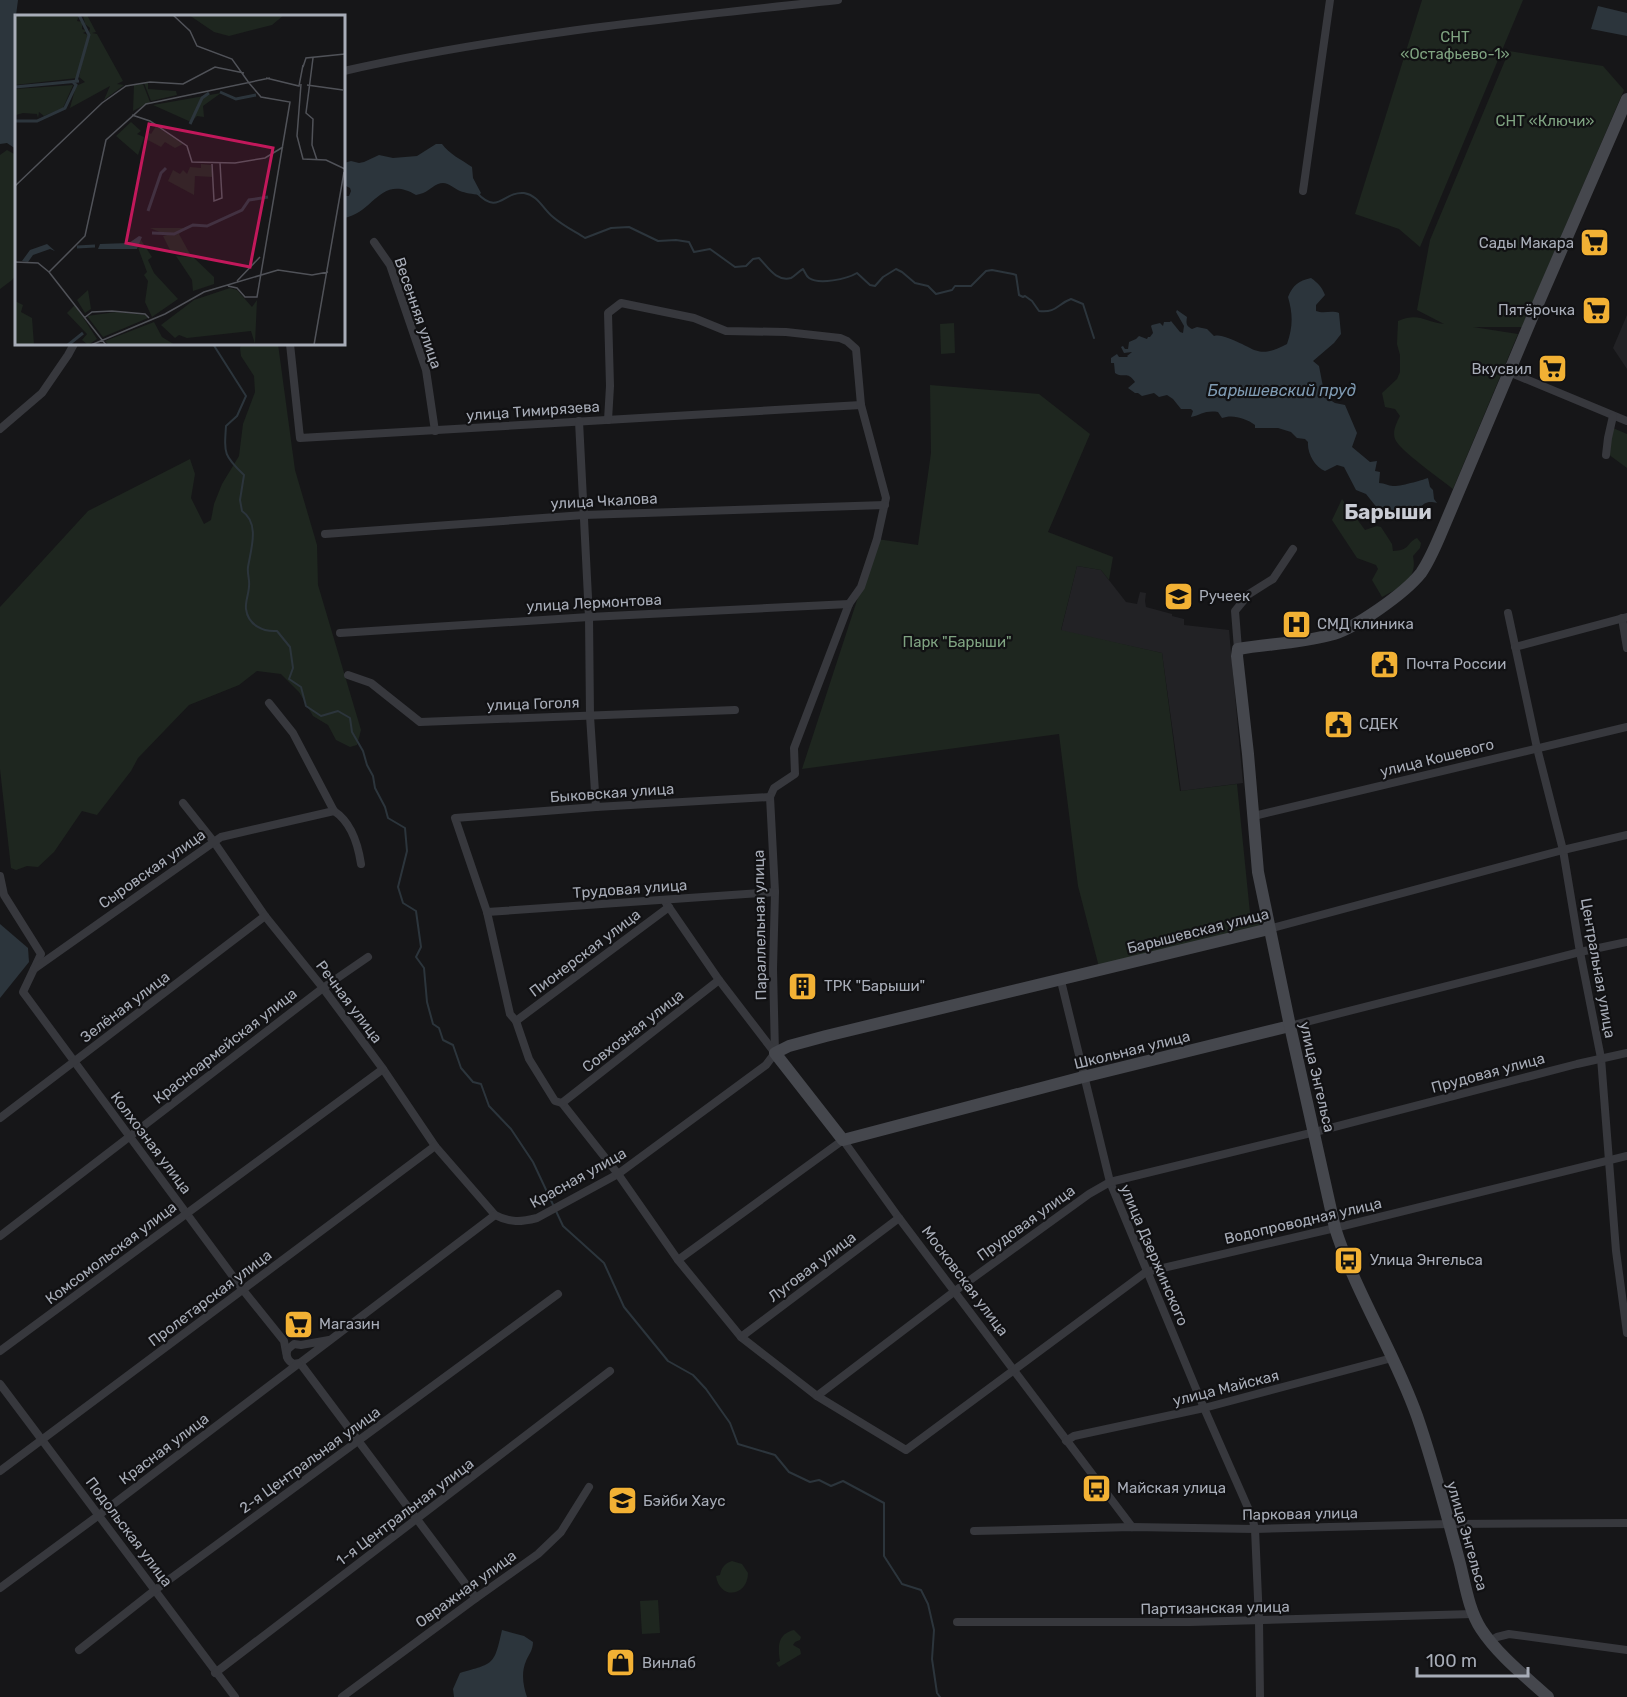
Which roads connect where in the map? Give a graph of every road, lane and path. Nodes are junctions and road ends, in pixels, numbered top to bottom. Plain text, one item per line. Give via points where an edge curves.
1 (838, 0) edge
2 (1330, 0) edge
3 (345, 71) edge
4 (1627, 99) edge
5 (1303, 191) dead end
6 (374, 242) dead end
7 (73, 345) edge
8 (290, 345) edge
9 (1509, 372) junction
10 (861, 405) junction
11 (1613, 416) junction
12 (608, 420) junction
13 (579, 421) junction
14 (1627, 421) edge
15 (0, 429) edge
16 (435, 431) junction
17 (1606, 455) dead end
18 (885, 505) junction
19 (584, 515) junction
20 (325, 534) dead end
21 (1293, 549) dead end
22 (849, 604) junction
23 (1508, 613) dead end
24 (589, 616) junction
25 (1624, 617) edge
26 (340, 633) dead end
27 (1515, 647) junction
28 (1627, 648) edge
29 (1238, 649) junction
30 (348, 675) dead end
31 (269, 703) dead end
32 (735, 710) dead end
33 (590, 716) junction
34 (1627, 728) edge
35 (1537, 748) junction
36 (770, 797) junction
37 (183, 803) dead end
38 (596, 807) junction
39 (334, 811) junction
40 (1254, 816) junction
41 (1627, 835) edge
42 (214, 842) junction
43 (1563, 850) junction
44 (361, 864) dead end
45 (0, 876) edge
46 (775, 892) junction
47 (667, 904) junction
48 (487, 912) junction
49 (265, 916) junction
50 (1269, 929) junction
51 (1627, 942) edge
52 (1580, 952) junction
53 (368, 957) dead end
54 (32, 970) junction
55 (719, 980) junction
56 (1061, 981) junction
57 (323, 988) junction
58 (516, 1021) junction
59 (1290, 1026) junction
60 (775, 1053) junction
61 (1627, 1053) edge
62 (1601, 1058) junction
63 (75, 1062) junction
64 (383, 1069) junction
65 (1083, 1077) junction
66 (562, 1103) junction
67 (0, 1118) edge
68 (1315, 1132) junction
69 (129, 1137) junction
70 (843, 1140) junction
71 (435, 1146) junction
72 (1627, 1156) edge
73 (1608, 1160) junction
74 (618, 1174) junction
75 (1110, 1182) junction
76 (187, 1213) junction
77 (495, 1215) junction
78 (899, 1218) junction
79 (1335, 1228) junction
80 (0, 1236) edge
81 (1627, 1250) edge
82 (1616, 1251) junction
83 (678, 1260) junction
84 (1146, 1272) junction
85 (243, 1290) junction
86 (955, 1291) junction
87 (558, 1294) dead end
88 (1627, 1333) edge
89 (741, 1337) junction
90 (329, 1340) junction
91 (284, 1341) junction
92 (297, 1345) junction
93 (0, 1352) edge
94 (286, 1352) junction
95 (1392, 1358) junction
96 (298, 1362) junction
97 (1013, 1370) junction
98 (610, 1371) dead end
99 (0, 1384) edge
100 (817, 1396) junction
101 (1204, 1408) junction
102 (43, 1440) junction
103 (358, 1441) junction
104 (1066, 1441) junction
105 (0, 1471) edge
106 (589, 1487) dead end
107 (99, 1515) junction
108 (417, 1520) junction
109 (1627, 1523) edge
110 (1449, 1524) junction
111 (1132, 1527) junction
112 (1255, 1529) junction
113 (974, 1531) dead end
114 (0, 1588) edge
115 (155, 1590) junction
116 (476, 1598) junction
117 (1473, 1614) junction
118 (1259, 1621) junction
119 (957, 1623) dead end
120 (1490, 1641) junction
121 (79, 1650) dead end
122 (1627, 1650) edge
123 (215, 1673) junction
124 (1543, 1696) edge
125 (235, 1697) edge
126 (342, 1697) edge
127 (1260, 1697) edge

1 - 3 street via 528,36
2 - 5 street
4 - 9 street
6 - 16 street, Весенняя улица via 390,265 426,370
7 - 15 street via 42,393
8 - 16 street, улица Тимирязева via 300,438
9 - 11 street
9 - 29 street via 1421,573 1404,590 1341,632
10 - 12 street, улица Тимирязева
10 - 12 street via 856,349 847,340 786,332 726,331 694,318 621,303 608,313
10 - 18 street
11 - 14 street
11 - 17 street
12 - 13 street, улица Тимирязева
13 - 16 street, улица Тимирязева
13 - 19 street
18 - 19 street, улица Чкалова
18 - 22 street via 861,587
19 - 20 street, улица Чкалова
19 - 24 street
21 - 29 street, улица Энгельса via 1273,579 1249,594 1235,611
22 - 24 street, улица Лермонтова
22 - 36 street via 794,748 795,774 774,788
23 - 27 street, Центральная улица
24 - 26 street, улица Лермонтова
24 - 33 street
25 - 27 street
25 - 28 street
27 - 35 street, Центральная улица
29 - 40 street, улица Энгельса
30 - 33 street, улица Гоголя via 371,683 420,722
31 - 39 street via 293,733
32 - 33 street, улица Гоголя
33 - 38 street
34 - 35 street, улица Кошевого
35 - 40 street, улица Кошевого
35 - 43 street, Центральная улица
36 - 38 street, Быковская улица
36 - 46 street, Параллельная улица
37 - 42 street, Речная улица
38 - 48 street, Быковская улица via 455,818
39 - 42 street, Сыровская улица via 221,837
39 - 44 street via 352,832
40 - 50 street, улица Энгельса via 1258,872
41 - 43 street, Барышевская улица
42 - 49 street, Речная улица
42 - 54 street, Сыровская улица
43 - 50 street, Барышевская улица
43 - 52 street, Центральная улица
45 - 54 street, Колхозная улица via 4,895 41,954
46 - 47 street, Трудовая улица
46 - 60 street, Параллельная улица
47 - 48 street, Трудовая улица
47 - 55 street
47 - 58 street, Пионерская улица
48 - 58 street via 510,1014
49 - 57 street, Речная улица
49 - 63 street, Зелёная улица
50 - 56 street, Барышевская улица
50 - 59 street, улица Энгельса
51 - 52 street, Школьная улица
52 - 59 street, Школьная улица
52 - 62 street, Центральная улица
53 - 57 street, Красноармейская улица
54 - 63 street, Колхозная улица via 23,992
55 - 60 street
55 - 66 street, Совхозная улица
56 - 60 street, Барышевская улица via 817,1038
56 - 65 street, улица Дзержинского
57 - 64 street, Речная улица
57 - 69 street, Красноармейская улица
58 - 66 street via 529,1059 555,1101
59 - 65 street, Школьная улица
59 - 68 street, улица Энгельса
60 - 70 street, Московская улица
60 - 74 street, Красная улица via 766,1065
61 - 62 street, Прудовая улица
62 - 68 street, Прудовая улица
62 - 73 street, Центральная улица
63 - 67 street, Зелёная улица
63 - 69 street, Колхозная улица
64 - 71 street, Речная улица
64 - 76 street, Комсомольская улица
65 - 70 street, Школьная улица
65 - 75 street, улица Дзержинского
66 - 74 street
68 - 75 street, Прудовая улица
68 - 79 street, улица Энгельса
69 - 76 street, Колхозная улица
69 - 80 street, Красноармейская улица
70 - 78 street, Московская улица
70 - 83 street, Школьная улица
71 - 77 street, Речная улица
71 - 85 street, Пролетарская улица
72 - 73 street, Водопроводная улица
73 - 79 street, Водопроводная улица
73 - 82 street, Центральная улица
74 - 77 street, Красная улица via 545,1214 515,1222
74 - 83 street
75 - 84 street, улица Дзержинского
75 - 86 street, Прудовая улица
76 - 85 street, Колхозная улица
76 - 93 street, Комсомольская улица
77 - 90 street, Красная улица
78 - 86 street, Московская улица
78 - 89 street, Луговая улица
79 - 84 street, Водопроводная улица
79 - 95 street, улица Энгельса via 1354,1281
81 - 82 street
82 - 88 street, Центральная улица
83 - 89 street
84 - 97 street, Водопроводная улица
84 - 101 street, улица Дзержинского
85 - 91 street, Колхозная улица
85 - 102 street, Пролетарская улица
86 - 97 street, Московская улица
86 - 100 street, Прудовая улица
87 - 103 street, 2-я Центральная улица
89 - 100 street
90 - 92 street, Красная улица
90 - 96 street, Красная улица
91 - 92 street
91 - 94 street, Колхозная улица
92 - 94 street
92 - 96 street via 306,1354
94 - 96 street via 288,1359
95 - 101 street, улица Майская
95 - 110 street, улица Энгельса via 1417,1416
96 - 103 street
96 - 107 street, Красная улица
97 - 100 street, Водопроводная улица via 906,1450
97 - 104 street, Московская улица
98 - 108 street, 1-я Центральная улица
99 - 102 street, Подольская улица
101 - 104 street, улица Майская via 1074,1436
101 - 112 street, улица Дзержинского
102 - 105 street, Пролетарская улица
102 - 107 street, Подольская улица
103 - 108 street
103 - 115 street, 2-я Центральная улица
104 - 111 street, Московская улица
106 - 116 street, Овражная улица via 549,1545
107 - 114 street, Красная улица
107 - 115 street, Подольская улица
108 - 116 street
108 - 123 street, 1-я Центральная улица
109 - 110 street, Парковая улица
110 - 112 street, Парковая улица
110 - 117 street, улица Энгельса
111 - 112 street, Парковая улица
111 - 113 street, Парковая улица
112 - 118 street, улица Дзержинского
115 - 121 street, 2-я Центральная улица
115 - 123 street, Подольская улица
116 - 126 street, Овражная улица
117 - 118 street, Партизанская улица
117 - 120 street, улица Энгельса
118 - 119 street, Партизанская улица
118 - 127 street, улица Дзержинского
120 - 122 street via 1509,1634
120 - 124 street, улица Энгельса
123 - 125 street, Подольская улица

